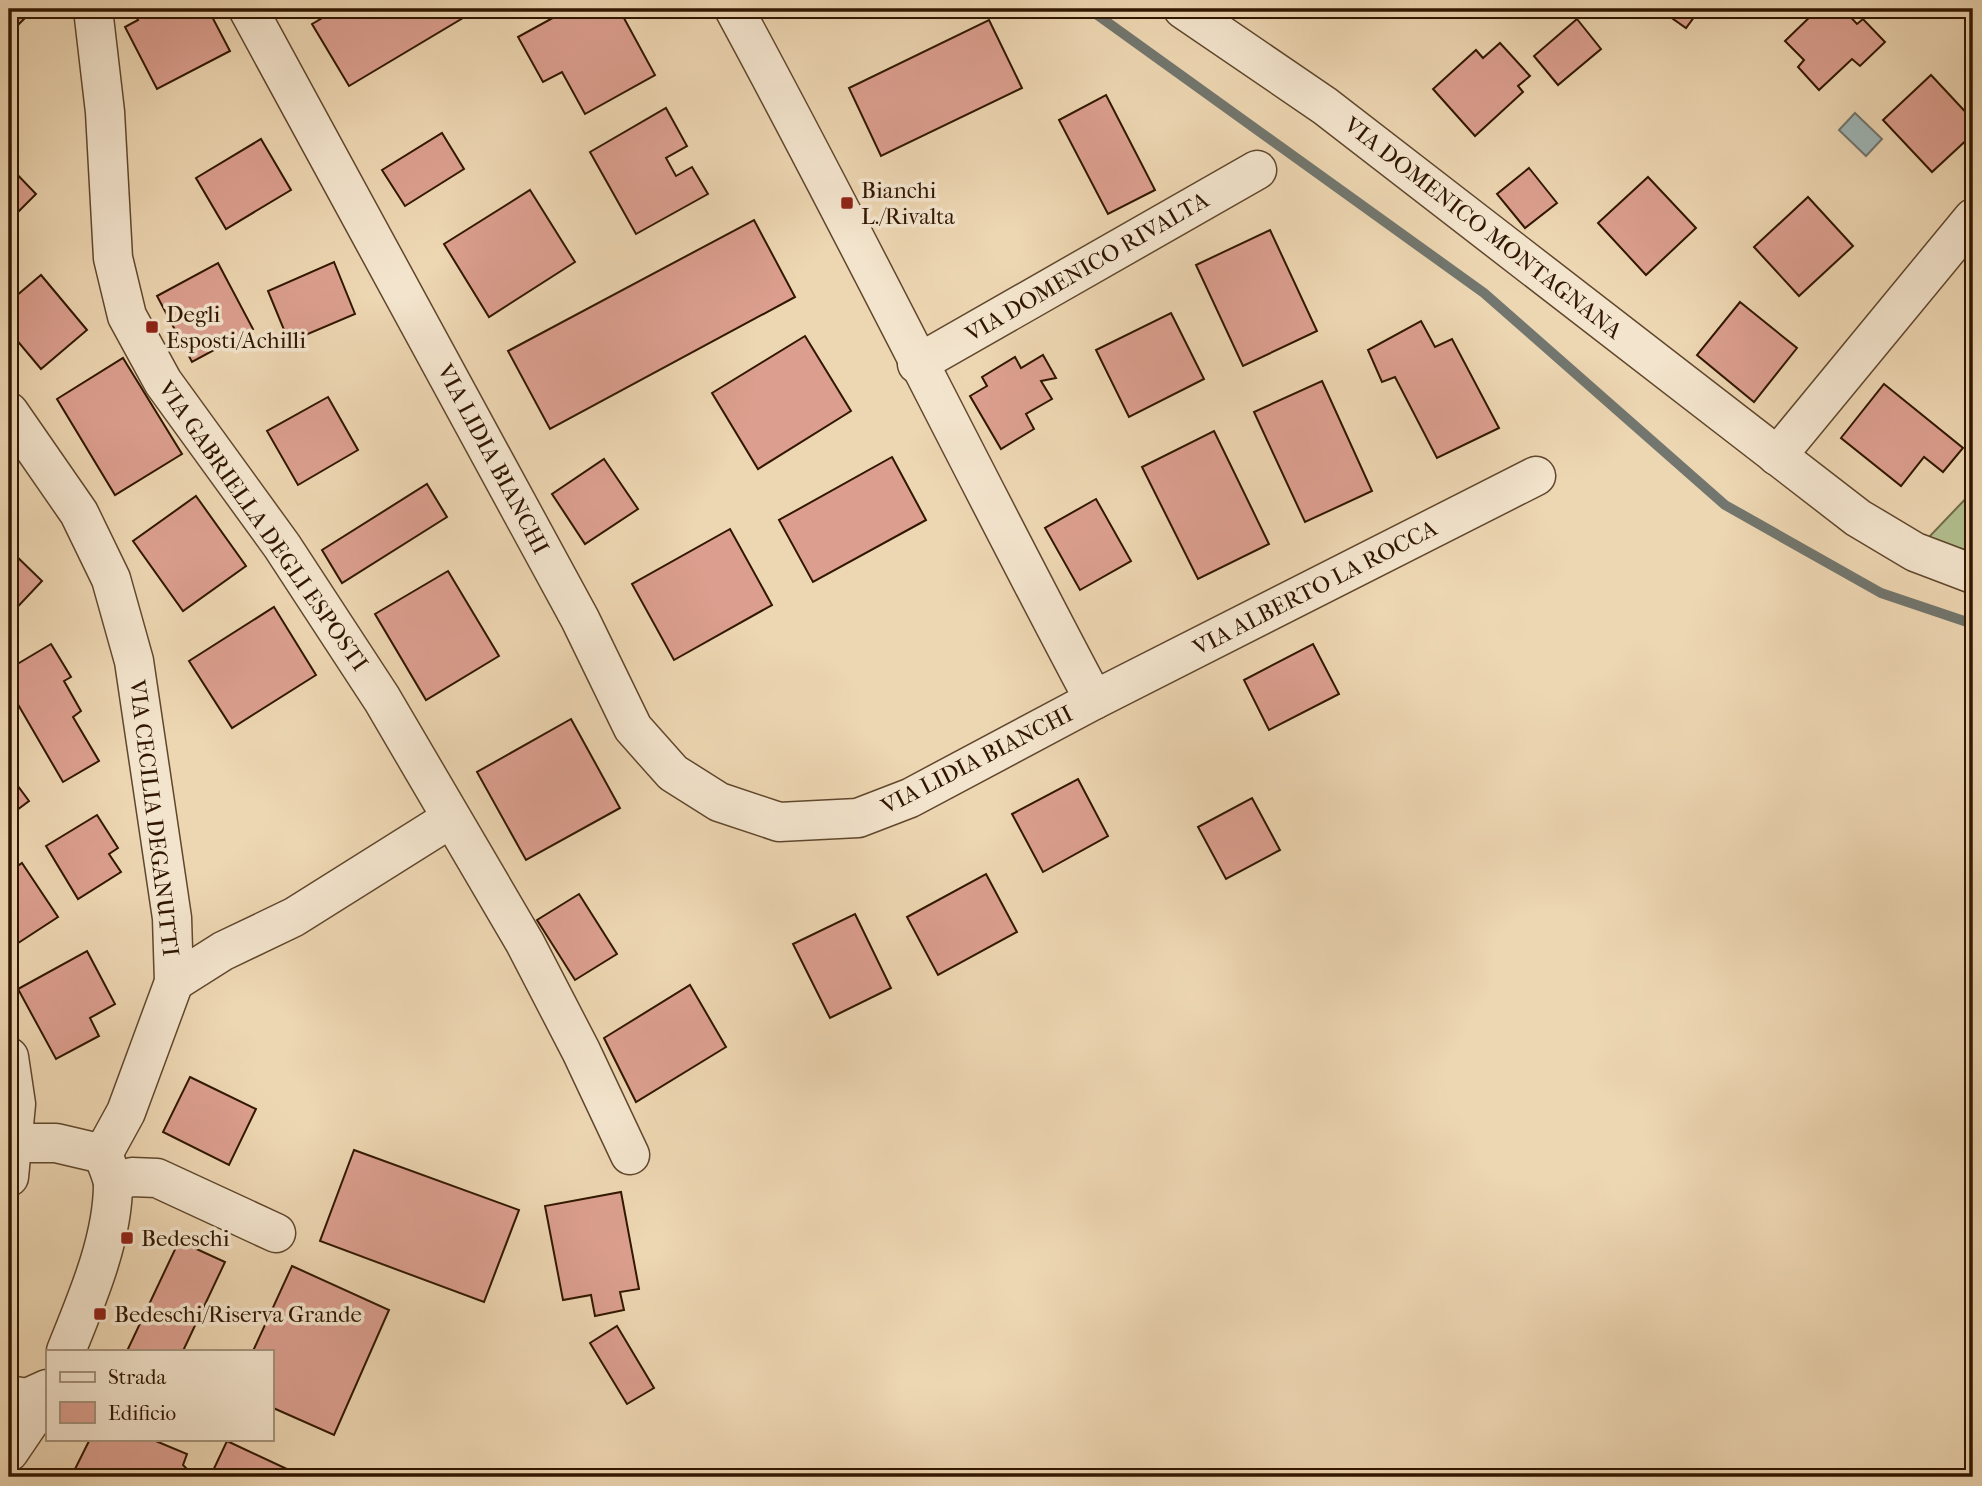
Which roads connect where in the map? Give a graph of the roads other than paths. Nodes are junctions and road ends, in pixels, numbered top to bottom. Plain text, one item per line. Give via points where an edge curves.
1 (93, 9) edge
2 (248, 9) edge
3 (734, 9) edge
4 (1183, 9) edge
5 (1257, 170) dead end
6 (1973, 218) edge
7 (918, 364) junction
8 (9, 412) edge
9 (1777, 456) junction
10 (1535, 476) dead end
11 (1973, 574) edge
12 (1094, 700) junction
13 (450, 819) junction
14 (174, 982) junction
15 (9, 1057) edge
16 (630, 1155) dead end
17 (11, 1160) edge
18 (108, 1168) junction
19 (276, 1233) dead end
20 (66, 1350) edge
21 (46, 1390) edge
22 (9, 1395) edge
23 (46, 1397) edge
24 (9, 1452) edge

1 - 13 street, VIA GABRIELLA DEGLI ESPOSTI via 105,112 113,258 127,316 163,382 337,626
2 - 12 street, VIA LIDIA BIANCHI via 580,619 633,728 673,773 719,802 779,822 858,818 910,798
3 - 7 street, VIA LIDIA BIANCHI via 826,178
4 - 9 street, VIA DOMENICO MONTAGNANA via 1325,106
5 - 7 street, VIA DOMENICO RIVALTA
6 - 9 street
7 - 12 street, VIA LIDIA BIANCHI
8 - 14 street, VIA CECILIA DEGANUTTI via 59,481 97,546 129,638 172,918
9 - 11 street, VIA DOMENICO MONTAGNANA via 1884,536
10 - 12 street, VIA ALBERTO LA ROCCA
13 - 14 street via 294,917 223,951
13 - 16 street, VIA GABRIELLA DEGLI ESPOSTI via 555,998
14 - 18 street, VIA CECILIA DEGANUTTI
15 - 17 street via 16,1104
17 - 18 street via 56,1143
18 - 19 street via 132,1177 158,1178
18 - 20 street, VIA CECILIA DEGANUTTI via 104,1237
21 - 22 street via 27,1398
23 - 24 street

